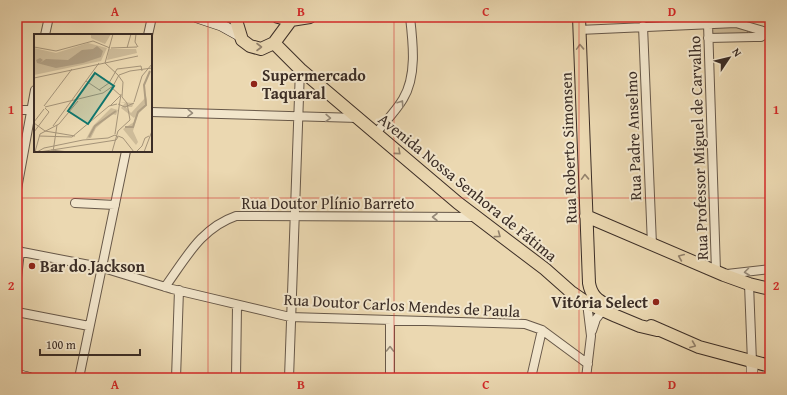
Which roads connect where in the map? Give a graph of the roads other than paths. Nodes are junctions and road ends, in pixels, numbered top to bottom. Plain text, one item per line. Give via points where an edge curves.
1 (49, 17) edge
2 (152, 17) edge
3 (198, 17) edge
4 (234, 17) edge
5 (278, 17) edge
6 (410, 17) edge
7 (579, 17) edge
8 (306, 18) edge
9 (291, 20) junction
10 (736, 20) edge
11 (708, 24) junction
12 (643, 26) junction
13 (579, 30) junction
14 (769, 33) edge
15 (45, 34) edge
16 (148, 34) edge
17 (239, 35) junction
18 (708, 38) junction
19 (274, 43) junction
20 (300, 69) junction
21 (34, 100) edge
22 (17, 110) edge
23 (33, 110) edge
24 (152, 112) edge
25 (297, 117) junction
26 (358, 118) junction
27 (376, 133) junction
28 (126, 152) edge
29 (17, 189) edge
30 (75, 204) dead end
31 (115, 205) junction
32 (586, 216) junction
33 (295, 217) junction
34 (474, 217) junction
35 (652, 245) junction
36 (18, 251) edge
37 (100, 267) junction
38 (545, 269) junction
39 (770, 269) edge
40 (720, 273) junction
41 (17, 278) edge
42 (589, 278) junction
43 (749, 284) junction
44 (165, 286) junction
45 (770, 289) edge
46 (179, 290) junction
47 (587, 303) junction
48 (237, 306) junction
49 (603, 310) junction
50 (17, 312) edge
51 (290, 317) junction
52 (390, 320) junction
53 (89, 326) junction
54 (542, 330) junction
55 (657, 330) junction
56 (591, 336) junction
57 (752, 362) junction
58 (588, 364) junction
59 (770, 366) edge
60 (17, 375) edge
61 (29, 378) edge
62 (79, 378) edge
63 (176, 378) edge
64 (236, 378) edge
65 (289, 378) edge
66 (390, 378) edge
67 (531, 378) edge
68 (586, 378) edge
69 (752, 378) edge

1 - 15 street
2 - 16 street
3 - 17 main road
4 - 17 main road
5 - 9 main road
27 -> 6 street via 403,99 408,88 413,61
7 - 13 main road, Rua Roberto Simonsen
8 - 9 main road
9 - 19 main road
10 - 11 street
10 - 14 street
11 - 12 street
11 - 18 street, Rua Professor Miguel de Carvalho
12 - 13 street
12 - 35 street, Rua Padre Anselmo
32 -> 13 main road, Rua Roberto Simonsen
14 - 18 street via 761,37
17 -> 19 main road via 247,45 254,48 268,47
18 - 40 street, Rua Professor Miguel de Carvalho
19 - 20 main road, Avenida Nossa Senhora de Fátima
20 - 25 street
20 - 26 main road, Avenida Nossa Senhora de Fátima
21 - 23 street
22 - 23 street
23 - 29 street
24 -> 25 street
25 -> 26 street
25 - 33 street
26 - 27 main road, Avenida Nossa Senhora de Fátima
27 -> 34 main road, Avenida Nossa Senhora de Fátima
28 - 31 street
30 - 31 street
31 - 37 street
32 - 35 main road
32 - 42 main road, Rua Roberto Simonsen
34 -> 33 street, Rua Doutor Plínio Barreto
33 - 44 street, Rua Doutor Plínio Barreto via 236,216 224,220 204,235
33 - 51 street
34 -> 38 main road, Avenida Nossa Senhora de Fátima
40 -> 35 main road
36 - 37 street, Rua Doutor Carlos Mendes de Paula
36 - 41 street
37 - 44 street, Rua Doutor Carlos Mendes de Paula
37 - 53 street
38 - 42 main road via 576,286 583,285
38 - 47 main road, Avenida Nossa Senhora de Fátima
39 -> 40 street
40 - 43 main road
42 - 47 main road
42 - 55 main road, Avenida Nossa Senhora de Fátima via 592,294 597,300 633,315
43 - 45 main road
43 - 57 street
44 - 46 street, Rua Doutor Carlos Mendes de Paula
46 - 48 street, Rua Doutor Carlos Mendes de Paula
46 - 63 street
47 - 49 main road, Avenida Nossa Senhora de Fátima
47 - 56 street
48 - 51 street, Rua Doutor Carlos Mendes de Paula
48 - 64 street
49 - 55 main road, Avenida Nossa Senhora de Fátima via 640,326
49 - 56 street via 596,319
50 - 53 street
51 - 52 street, Rua Doutor Carlos Mendes de Paula
51 - 65 street
52 - 54 street, Rua Doutor Carlos Mendes de Paula via 525,324
66 -> 52 street
53 - 62 street
54 - 58 street, Rua Doutor Carlos Mendes de Paula
54 - 67 street
55 -> 57 main road, Avenida Nossa Senhora de Fátima via 699,347
56 - 58 street
57 - 59 main road, Avenida Nossa Senhora de Fátima
57 - 69 main road
58 - 68 street
60 - 61 main road

